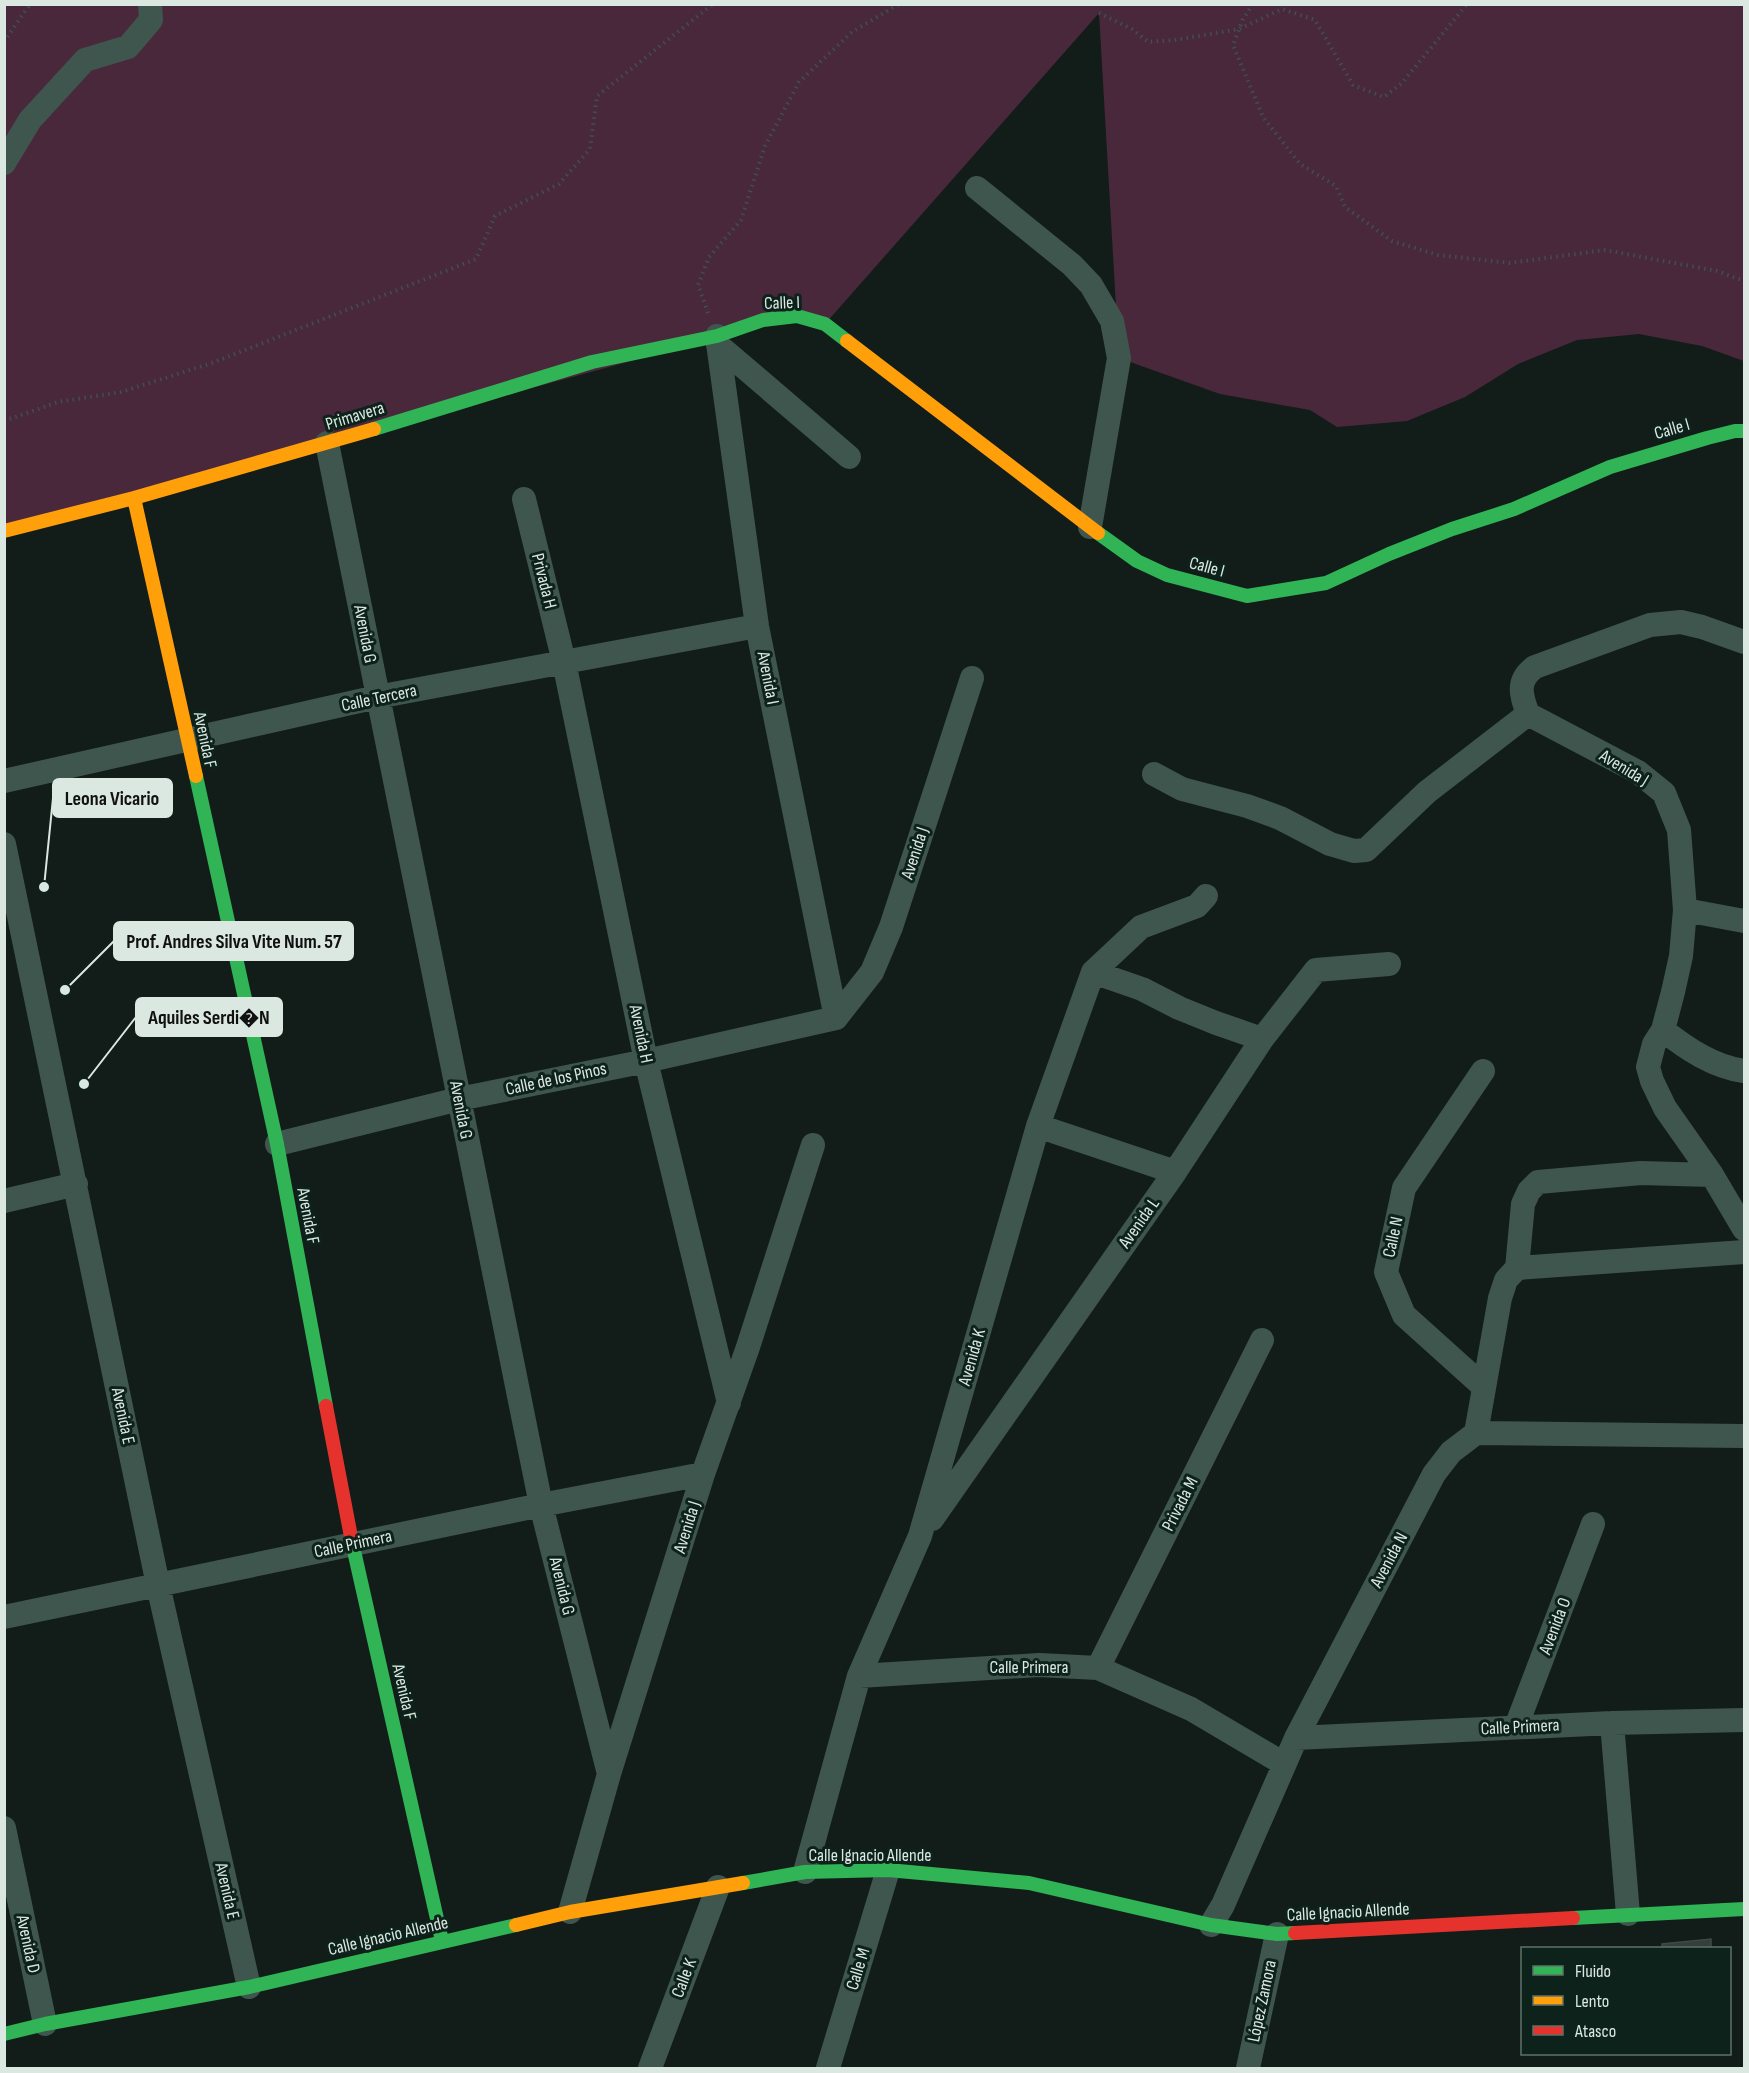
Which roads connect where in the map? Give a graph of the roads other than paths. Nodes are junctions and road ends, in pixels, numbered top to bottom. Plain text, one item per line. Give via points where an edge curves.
1 (150, 4) edge
2 (4, 163) edge
3 (977, 188) dead end
4 (717, 340) junction
5 (1744, 431) edge
6 (327, 443) junction
7 (849, 458) dead end
8 (134, 498) junction
9 (524, 499) dead end
10 (1090, 527) junction
11 (4, 531) edge
12 (757, 626) junction
13 (1744, 642) edge
14 (564, 662) junction
15 (972, 678) dead end
16 (377, 697) junction
17 (1528, 714) junction
18 (186, 741) junction
19 (1154, 774) dead end
20 (4, 782) edge
21 (4, 844) edge
22 (1206, 896) dead end
23 (1685, 910) junction
24 (1744, 921) edge
25 (1389, 964) dead end
26 (1094, 972) junction
27 (836, 1018) junction
28 (1663, 1030) junction
29 (1262, 1039) junction
30 (646, 1060) junction
31 (1483, 1071) dead end
32 (1744, 1071) edge
33 (459, 1100) junction
34 (1038, 1126) junction
35 (277, 1144) junction
36 (813, 1144) dead end
37 (1175, 1172) junction
38 (1712, 1175) junction
39 (76, 1184) junction
40 (4, 1201) edge
41 (1744, 1229) edge
42 (1744, 1252) edge
43 (1517, 1268) junction
44 (1262, 1340) dead end
45 (1484, 1387) junction
46 (729, 1403) junction
47 (1476, 1433) junction
48 (1744, 1437) edge
49 (703, 1474) junction
50 (541, 1505) junction
51 (1593, 1524) dead end
52 (920, 1536) junction
53 (352, 1544) junction
54 (158, 1585) junction
55 (4, 1617) edge
56 (1098, 1668) junction
57 (859, 1676) junction
58 (1744, 1720) edge
59 (1612, 1723) junction
60 (1516, 1728) junction
61 (1296, 1738) junction
62 (1284, 1764) junction
63 (609, 1774) junction
64 (4, 1828) edge
65 (888, 1870) junction
66 (805, 1872) junction
67 (718, 1887) junction
68 (1744, 1909) edge
69 (570, 1912) junction
70 (1628, 1914) junction
71 (1211, 1925) junction
72 (1277, 1934) junction
73 (442, 1941) junction
74 (249, 1987) junction
75 (45, 2024) junction
76 (4, 2034) edge
77 (650, 2068) edge
78 (828, 2068) edge
79 (1248, 2068) edge

1 - 2 street via 151,20 128,47 85,60 30,120
3 - 10 street via 1072,265 1091,285 1112,321 1119,358
4 - 6 street, Primavera via 592,362
4 - 7 street
4 - 10 street, Calle I via 763,320 797,316 825,324
4 - 12 street, Avenida I
5 - 10 street, Calle I via 1610,467 1514,509 1389,554 1326,583 1247,596 1167,575 1137,561
6 - 8 street, Primavera
6 - 16 street, Avenida G
8 - 11 street, Primavera
8 - 18 street, Avenida F
9 - 14 street, Privada H
12 - 14 street, Calle Tercera
12 - 27 street, Avenida I
13 - 17 street via 1681,622 1650,625 1527,672 1521,693
14 - 16 street, Calle Tercera
14 - 30 street, Avenida H
15 - 27 street, Avenida J via 891,927 872,972
16 - 18 street, Calle Tercera
16 - 33 street, Avenida G
17 - 19 street via 1427,792 1366,850 1330,844 1280,818 1182,789
17 - 23 street, Avenida J via 1638,772 1664,793 1679,830
18 - 20 street, Calle Tercera
18 - 35 street, Avenida F
21 - 39 street, Avenida E
22 - 26 street, Avenida K via 1197,906 1141,927
23 - 24 street
23 - 28 street, Avenida J via 1681,956
25 - 29 street, Avenida L via 1316,970
26 - 29 street
26 - 34 street, Avenida K
27 - 30 street, Calle de los Pinos
28 - 32 street via 1713,1062
28 - 38 street, Avenida J via 1654,1044 1648,1067 1652,1081 1665,1108
29 - 37 street, Avenida L
30 - 33 street, Calle de los Pinos
30 - 46 street, Avenida H
31 - 45 street, Calle N via 1404,1188 1386,1272 1404,1315
33 - 35 street, Calle de los Pinos
33 - 50 street, Avenida G
34 - 37 street
34 - 52 street, Avenida K
35 - 53 street, Avenida F
36 - 46 street, Avenida J
37 - 52 street, Avenida L
38 - 41 street
38 - 43 street via 1641,1173 1538,1182 1528,1191 1523,1204
39 - 40 street
39 - 54 street, Avenida E
42 - 43 street
43 - 45 street via 1506,1280 1500,1298
44 - 56 street, Privada M
45 - 47 street
46 - 49 street, Avenida J
47 - 48 street
47 - 61 street, Avenida N via 1450,1452 1434,1474
49 - 50 street, Calle Primera
49 - 63 street, Avenida J
50 - 53 street, Calle Primera
50 - 63 street, Avenida G
51 - 60 street, Avenida O
52 - 57 street, Avenida K
53 - 54 street, Calle Primera
53 - 73 street, Avenida F
54 - 55 street, Calle Primera
54 - 74 street, Avenida E
56 - 57 street, Calle Primera via 1040,1665
56 - 62 street, Calle Primera via 1191,1709
57 - 66 street, Avenida K
58 - 59 street, Calle Primera
59 - 60 street, Calle Primera
59 - 70 street
60 - 61 street, Calle Primera
61 - 62 street, Avenida N
62 - 71 street, Avenida N
63 - 69 street, Avenida J
64 - 75 street, Avenida D
65 - 66 street, Calle Ignacio Allende
65 - 71 street, Calle Ignacio Allende via 1029,1883
65 - 78 street, Calle M
66 - 67 street, Calle Ignacio Allende
67 - 69 street, Calle Ignacio Allende
67 - 77 street, Calle K
68 - 70 street, Calle Ignacio Allende
69 - 73 street, Calle Ignacio Allende
70 - 72 street, Calle Ignacio Allende
71 - 72 street, Calle Ignacio Allende
72 - 79 street, López Zamora
73 - 74 street, Calle Ignacio Allende
74 - 75 street, Calle Ignacio Allende
75 - 76 street, Calle Ignacio Allende

